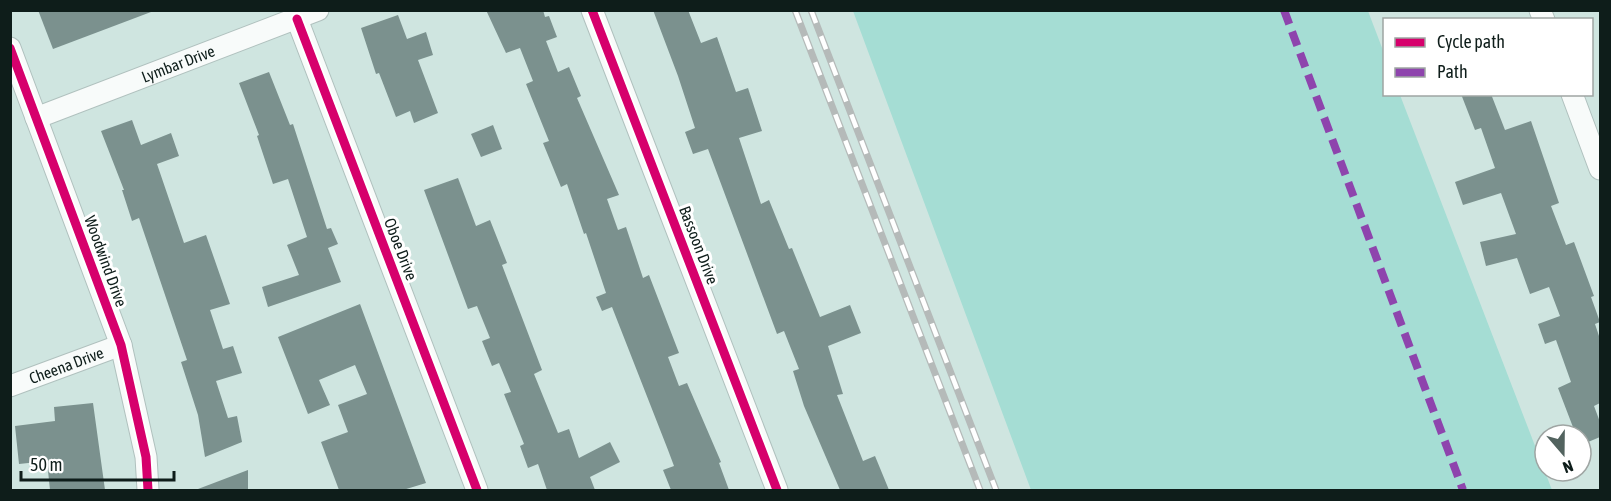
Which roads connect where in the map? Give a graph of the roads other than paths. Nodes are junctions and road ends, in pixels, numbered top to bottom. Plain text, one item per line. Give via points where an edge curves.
1 (318, 10) edge
2 (592, 10) edge
3 (297, 19) junction
4 (10, 48) edge
5 (1573, 96) edge
6 (36, 118) junction
7 (1600, 169) edge
8 (121, 345) junction
9 (10, 386) edge
10 (148, 490) edge
11 (477, 490) edge
12 (777, 490) edge

1 - 3 street, Lymbar Drive
2 - 12 street, Bassoon Drive
3 - 6 street, Lymbar Drive
3 - 11 street, Oboe Drive
4 - 6 street, Woodwind Drive
5 - 7 street
6 - 8 street, Woodwind Drive
8 - 9 street, Cheena Drive
8 - 10 street, Woodwind Drive via 146,457

